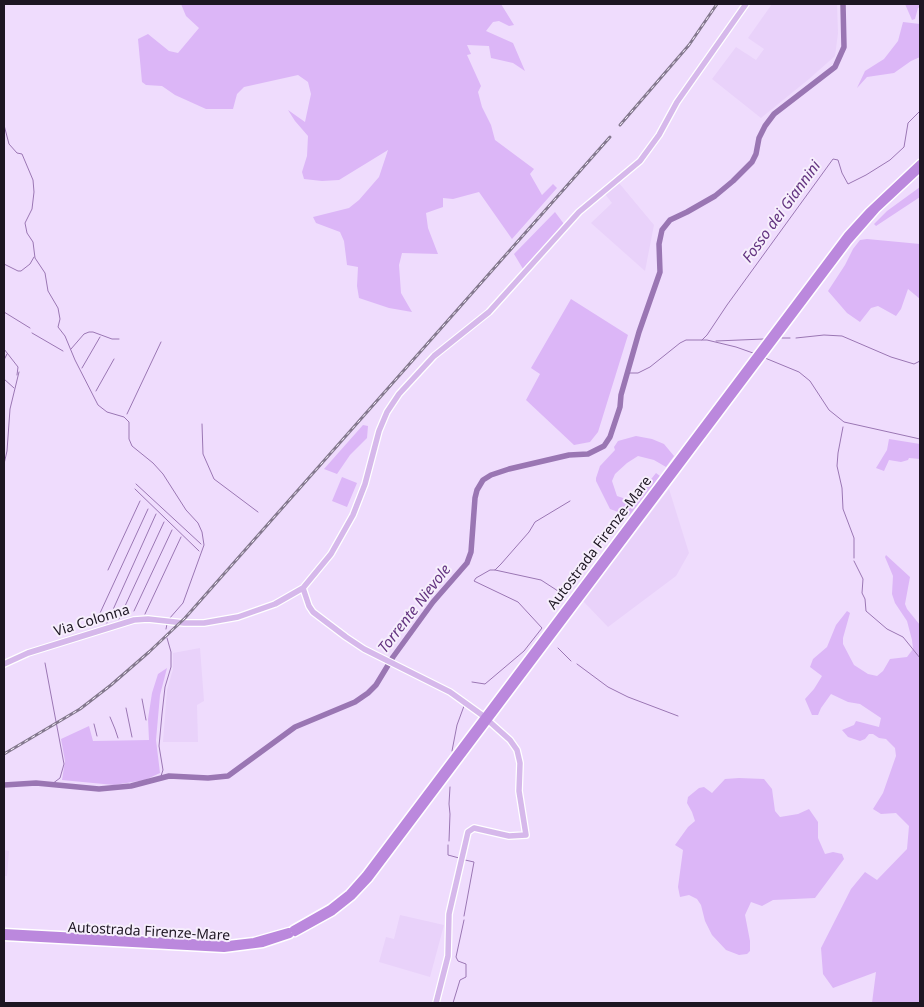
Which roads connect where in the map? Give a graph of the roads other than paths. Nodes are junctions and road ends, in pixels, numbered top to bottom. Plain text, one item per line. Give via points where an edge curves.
1 (746, 4) edge
2 (920, 163) edge
3 (920, 169) edge
4 (303, 588) junction
5 (4, 664) edge
6 (482, 715) dead end
7 (491, 723) dead end
8 (4, 932) edge
9 (292, 932) junction
10 (4, 937) edge
11 (436, 1003) edge

1 - 4 main road, Via Colonna via 677,102 647,153 579,212 489,312 434,356 399,394 379,431 353,515 332,554
2 - 9 highway, Autostrada Firenze-Mare via 847,235 365,876 330,908
3 - 9 highway, Autostrada Firenze-Mare via 850,241 369,879 333,912
4 - 5 main road, Via Colonna via 275,604 238,617 204,623 134,620 28,653
4 - 6 main road via 309,606 320,619 364,650 450,692
7 - 11 main road via 517,750 526,835 469,830 449,914 448,958
8 - 9 highway, Autostrada Firenze-Mare via 221,944 254,941
9 - 10 highway, Autostrada Firenze-Mare via 263,944 224,949

